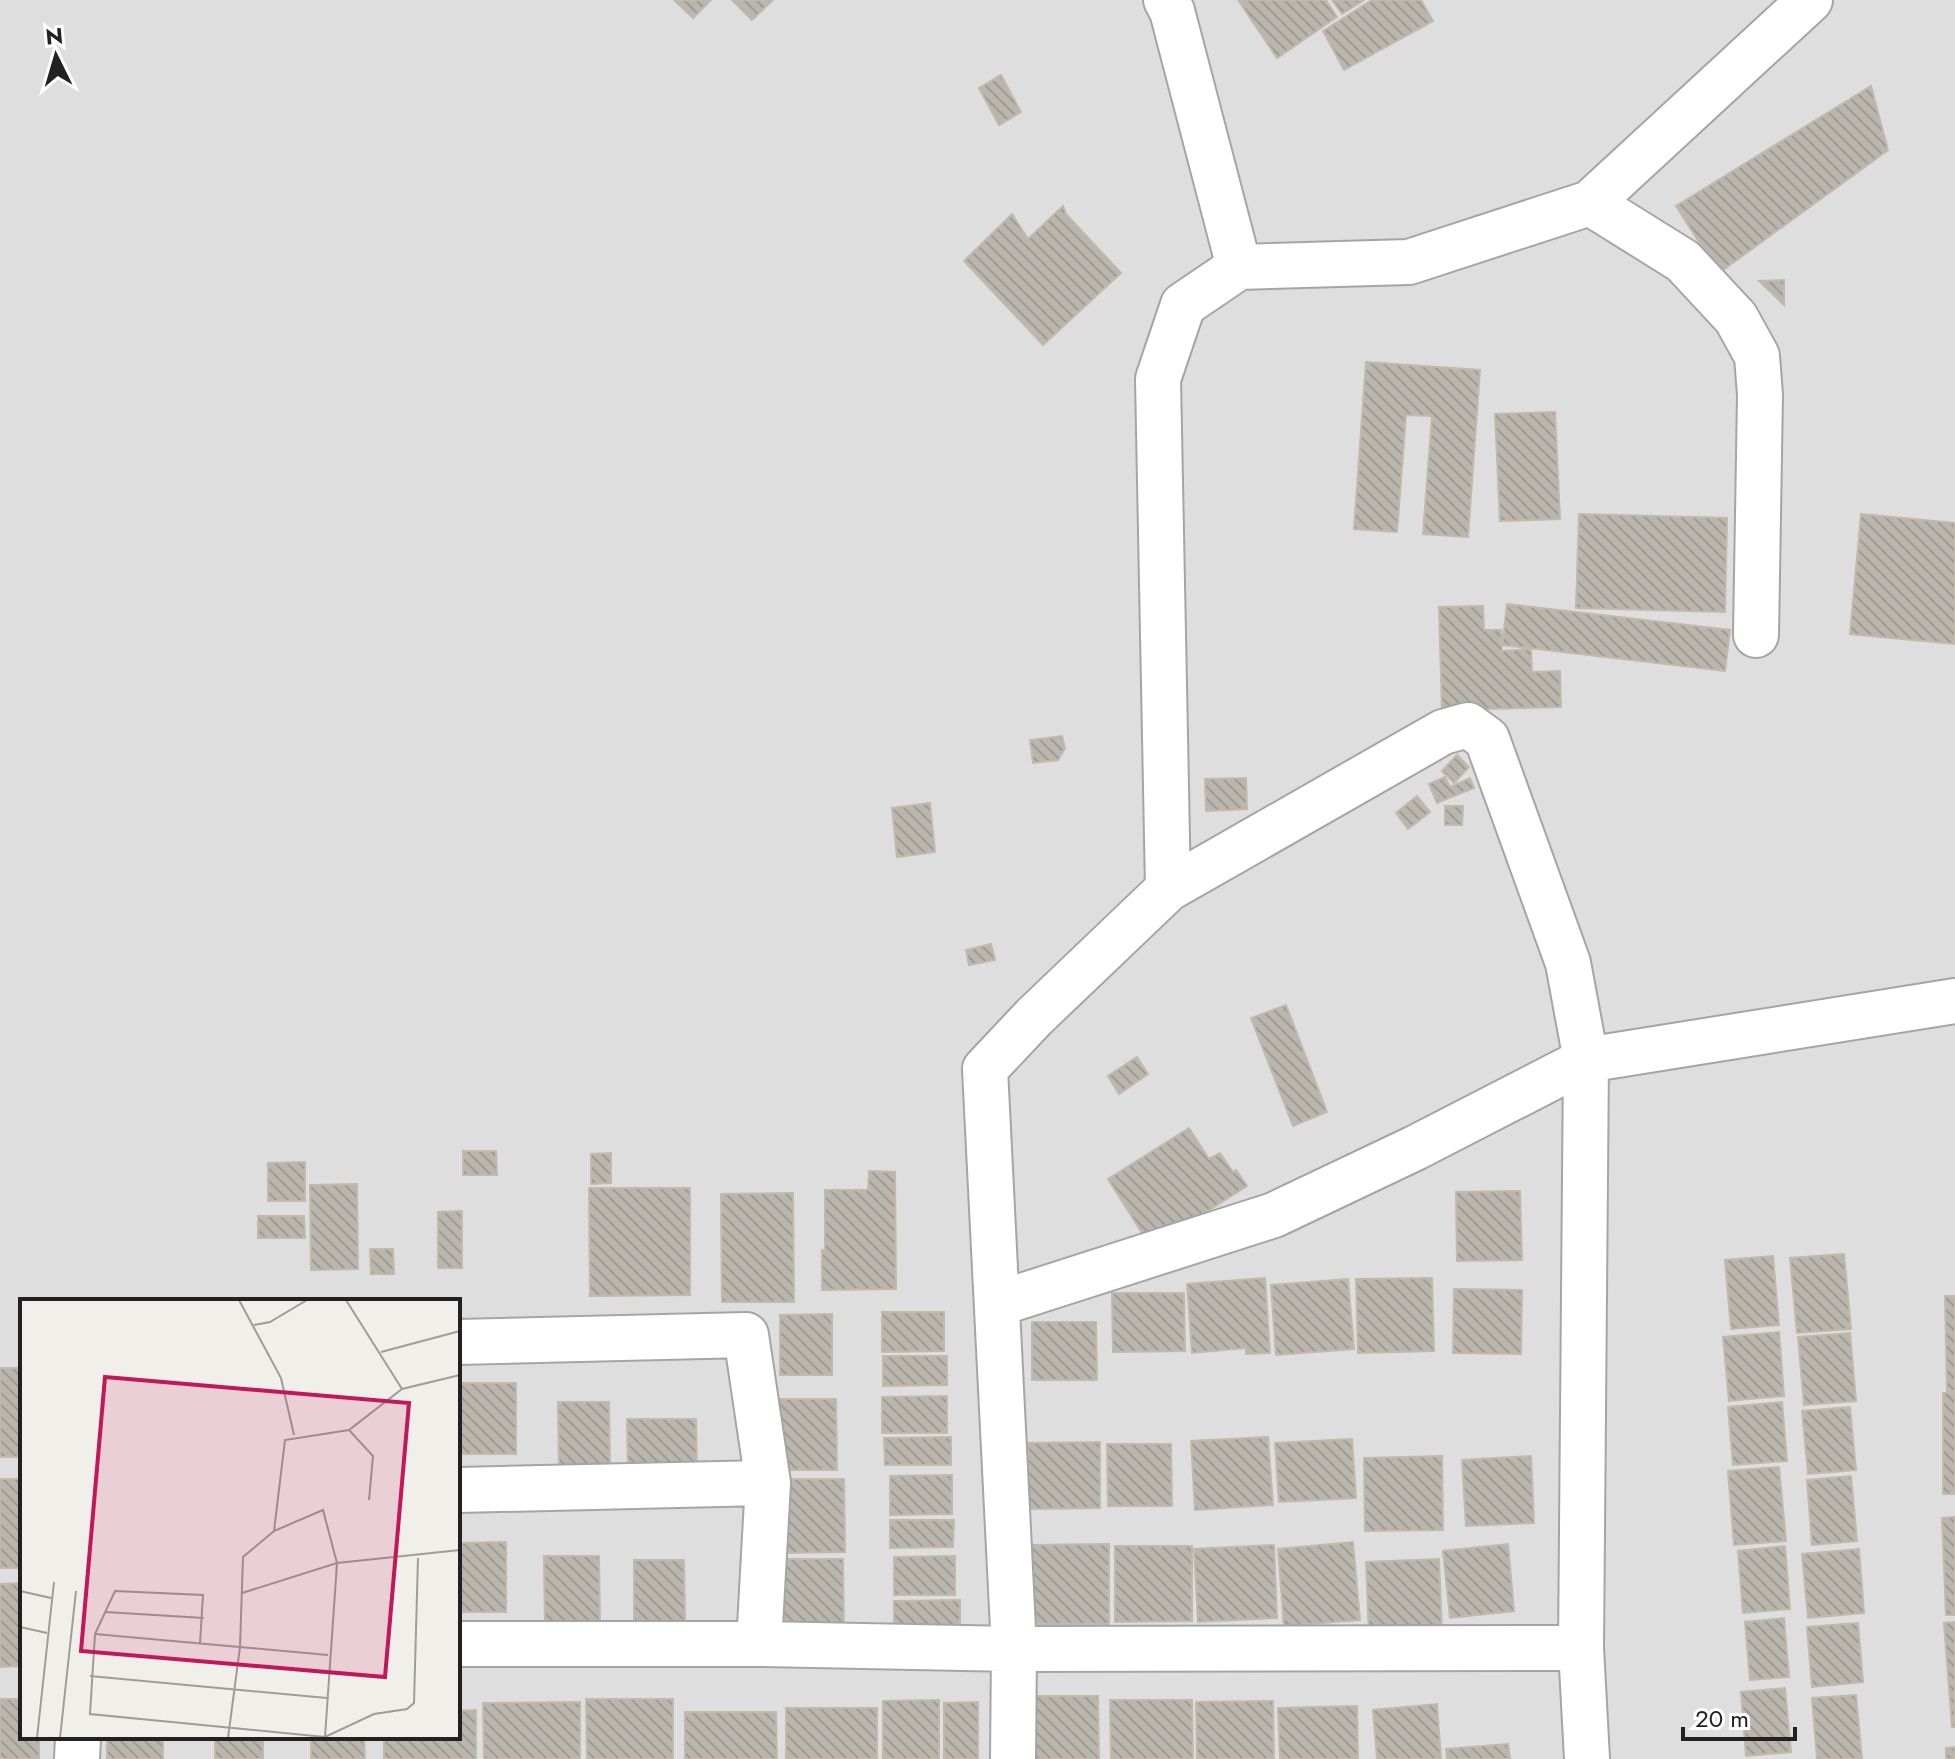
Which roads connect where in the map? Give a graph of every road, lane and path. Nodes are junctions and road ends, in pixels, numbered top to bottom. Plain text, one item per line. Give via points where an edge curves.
1 (1166, 0) edge
2 (1810, 0) edge
3 (1590, 203) junction
4 (1239, 267) junction
5 (1756, 635) dead end
6 (1168, 889) junction
7 (1955, 1001) edge
8 (1586, 1060) junction
9 (997, 1304) junction
10 (460, 1342) edge
11 (768, 1483) junction
12 (460, 1490) edge
13 (460, 1644) edge
14 (759, 1644) junction
15 (1581, 1648) junction
16 (1014, 1649) junction
17 (78, 1739) edge
18 (77, 1759) edge
19 (1013, 1759) edge
20 (1587, 1759) edge

1 - 4 street
2 - 3 street
3 - 4 street via 1409,262
3 - 5 street via 1683,261 1736,318 1757,356
4 - 6 street via 1183,305 1158,379
6 - 8 street via 1443,732 1468,725 1487,739 1568,963
6 - 9 street via 985,1069
7 - 8 street
8 - 9 street via 1274,1215
8 - 15 street
9 - 16 street
10 - 11 street via 746,1335
11 - 12 street
11 - 14 street
13 - 14 street
14 - 16 street
15 - 16 street
15 - 20 street
16 - 19 street
17 - 18 street

